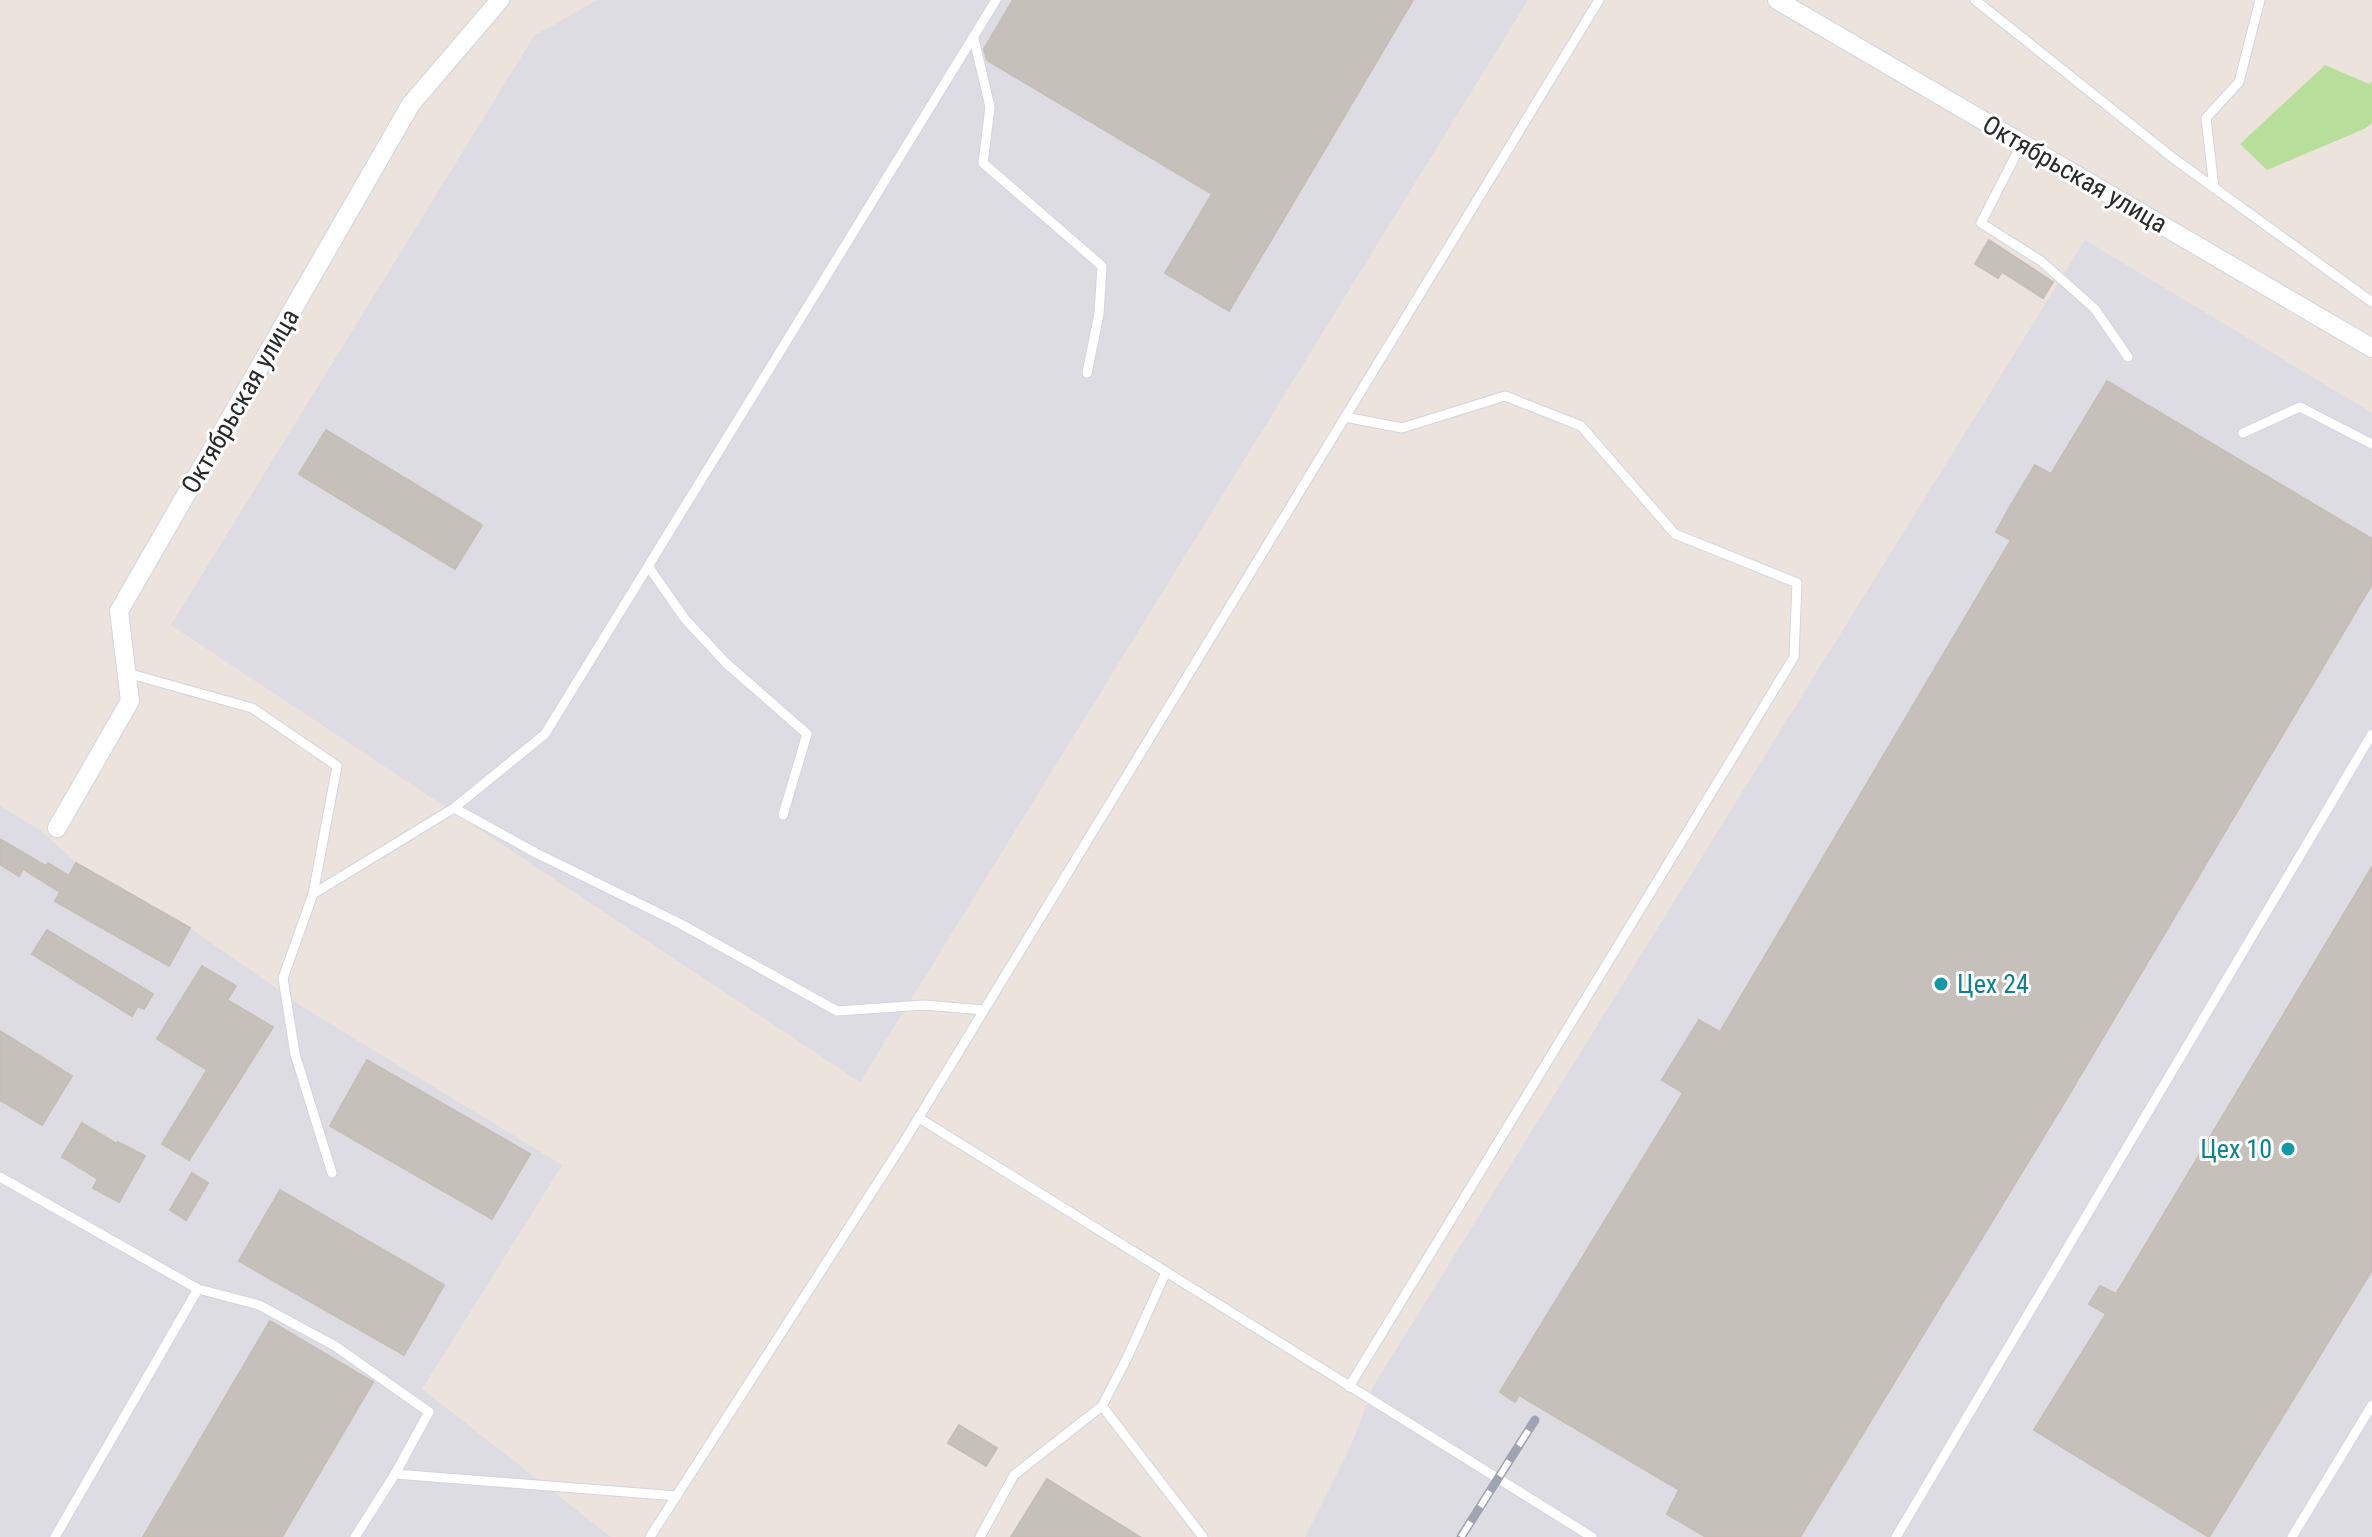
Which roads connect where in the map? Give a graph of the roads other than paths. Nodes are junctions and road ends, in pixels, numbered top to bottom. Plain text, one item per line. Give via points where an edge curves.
1 (500, 0) edge
2 (996, 0) edge
3 (1599, 0) edge
4 (1777, 0) edge
5 (1975, 0) edge
6 (2260, 0) edge
7 (974, 39) junction
8 (2022, 143) junction
9 (2214, 188) junction
10 (2372, 302) edge
11 (2372, 348) edge
12 (2128, 357) dead end
13 (1087, 373) dead end
14 (1345, 417) junction
15 (2243, 433) dead end
16 (2372, 444) edge
17 (648, 566) junction
18 (127, 673) junction
19 (2372, 734) edge
20 (454, 808) junction
21 (783, 815) dead end
22 (57, 828) dead end
23 (313, 894) junction
24 (984, 1010) junction
25 (919, 1118) junction
26 (332, 1173) dead end
27 (0, 1177) edge
28 (1166, 1272) junction
29 (198, 1289) junction
30 (1349, 1387) junction
31 (2372, 1405) edge
32 (1102, 1406) junction
33 (395, 1474) junction
34 (677, 1496) junction
35 (55, 1537) edge
36 (355, 1537) edge
37 (650, 1537) edge
38 (980, 1537) edge
39 (1203, 1537) edge
40 (1592, 1537) edge
41 (1896, 1537) edge
42 (2292, 1537) edge

1 - 18 street, Октябрьская улица via 411,104 119,611
2 - 7 lane
3 - 14 lane
4 - 8 street, Октябрьская улица
5 - 9 lane
6 - 9 lane via 2239,82 2206,118
7 - 13 lane via 990,107 983,163 1102,266
7 - 17 lane
8 - 11 street, Октябрьская улица
8 - 12 lane via 1981,223 2041,261 2095,309
9 - 10 lane
14 - 24 lane
14 - 30 lane via 1402,428 1505,396 1581,426 1675,534 1797,583 1794,657
15 - 16 lane via 2300,407
17 - 20 lane via 545,734
17 - 21 lane via 685,619 726,663 807,734
18 - 22 street, Октябрьская улица via 130,701
18 - 23 lane via 252,708 337,766
19 - 41 lane
20 - 23 lane
20 - 24 lane via 837,1011 924,1005
23 - 26 lane via 283,978 295,1054
24 - 25 lane
25 - 28 lane
25 - 34 lane
27 - 29 lane
28 - 30 lane
28 - 32 lane
29 - 33 lane via 259,1305 335,1346 429,1412
29 - 35 lane
30 - 40 lane
31 - 42 lane
32 - 38 lane via 1014,1475
32 - 39 lane
33 - 34 lane
33 - 36 lane
34 - 37 lane

